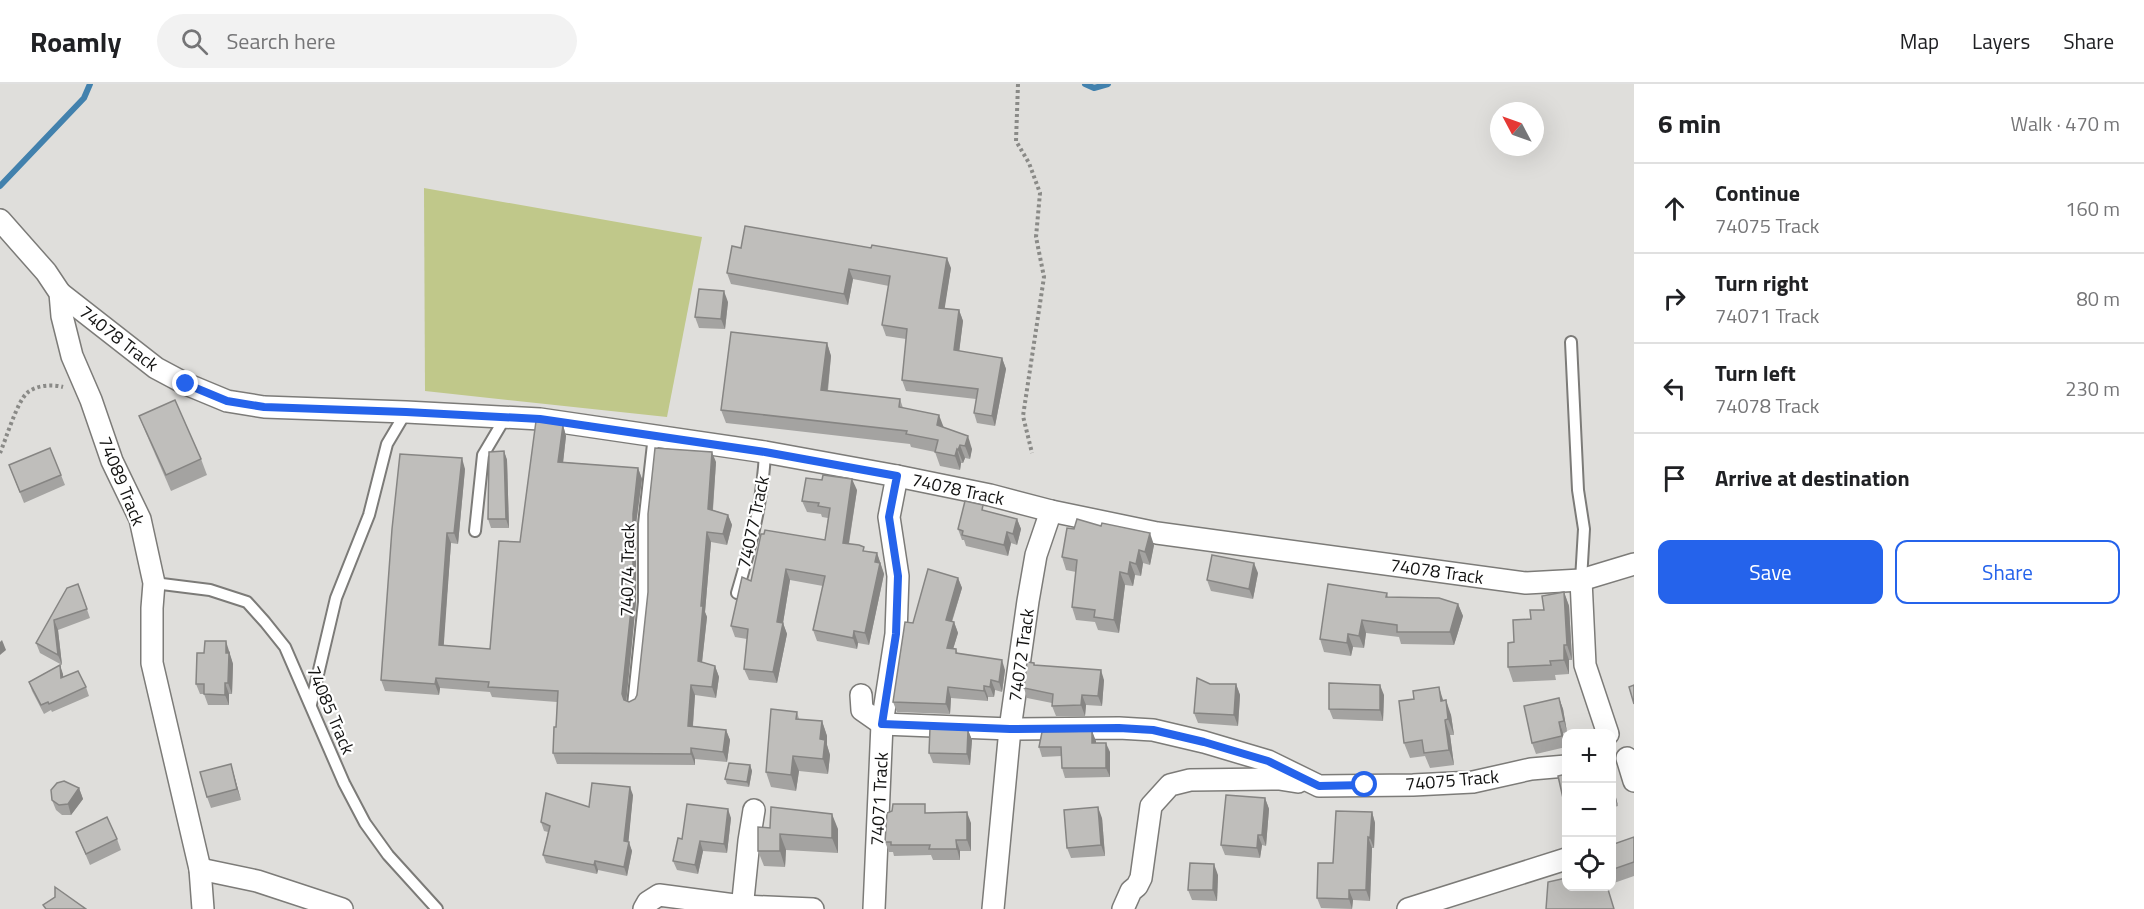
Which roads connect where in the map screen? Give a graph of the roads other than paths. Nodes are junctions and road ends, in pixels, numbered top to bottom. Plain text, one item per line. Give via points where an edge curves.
1 (0, 220) edge
2 (60, 293) junction
3 (1571, 342) dead end
4 (406, 412) junction
5 (509, 417) junction
6 (654, 435) junction
7 (765, 452) junction
8 (897, 476) junction
9 (1051, 511) junction
10 (475, 531) dead end
11 (1634, 564) edge
12 (1581, 580) junction
13 (154, 583) junction
14 (737, 592) edge
15 (861, 695) dead end
16 (311, 704) junction
17 (633, 705) edge
18 (882, 724) junction
19 (1010, 729) junction
20 (1606, 729) edge
21 (1620, 755) edge
22 (1562, 766) edge
23 (1634, 781) edge
24 (1319, 786) junction
25 (754, 810) dead end
26 (1562, 860) edge
27 (200, 869) junction
28 (742, 908) edge
29 (203, 909) edge
30 (342, 909) edge
31 (436, 909) edge
32 (645, 909) edge
33 (813, 909) edge
34 (874, 909) edge
35 (993, 909) edge
36 (1124, 909) edge
37 (1408, 909) edge

1 - 2 street, 74089 Track
2 - 4 street, 74078 Track via 156,368 227,401 264,407
2 - 13 street, 74089 Track via 72,356 112,461 140,519
3 - 12 lane via 1578,490 1584,529
4 - 5 street, 74078 Track
4 - 16 lane via 387,444 369,514 336,598
5 - 6 street, 74078 Track
5 - 10 lane via 483,455
6 - 7 street, 74078 Track
6 - 17 lane, 74074 Track via 644,524 644,602
7 - 8 street, 74078 Track
7 - 14 lane, 74077 Track via 763,486
8 - 9 street, 74078 Track
8 - 18 street, 74071 Track via 889,517 898,576 896,634
9 - 12 street, 74078 Track via 1157,533 1480,578 1526,583
9 - 19 street, 74072 Track via 1036,555
11 - 12 street, 74078 Track
12 - 20 street via 1585,665
13 - 16 lane, 74085 Track via 210,590 247,602 285,647
13 - 27 street, 74089 Track via 152,663
15 - 18 street via 862,710
16 - 31 lane, 74085 Track via 365,823
18 - 19 street, 74075 Track
18 - 34 street, 74071 Track
19 - 24 street, 74075 Track via 1153,730 1268,761
19 - 35 street, 74072 Track
21 - 23 street
22 - 24 street, 74075 Track via 1473,782
24 - 36 street via 1279,778 1190,780 1170,785 1151,806 1141,878
25 - 28 street
26 - 37 street
27 - 29 street, 74089 Track
27 - 30 street via 257,881
28 - 32 street via 660,895 648,902
28 - 33 street

